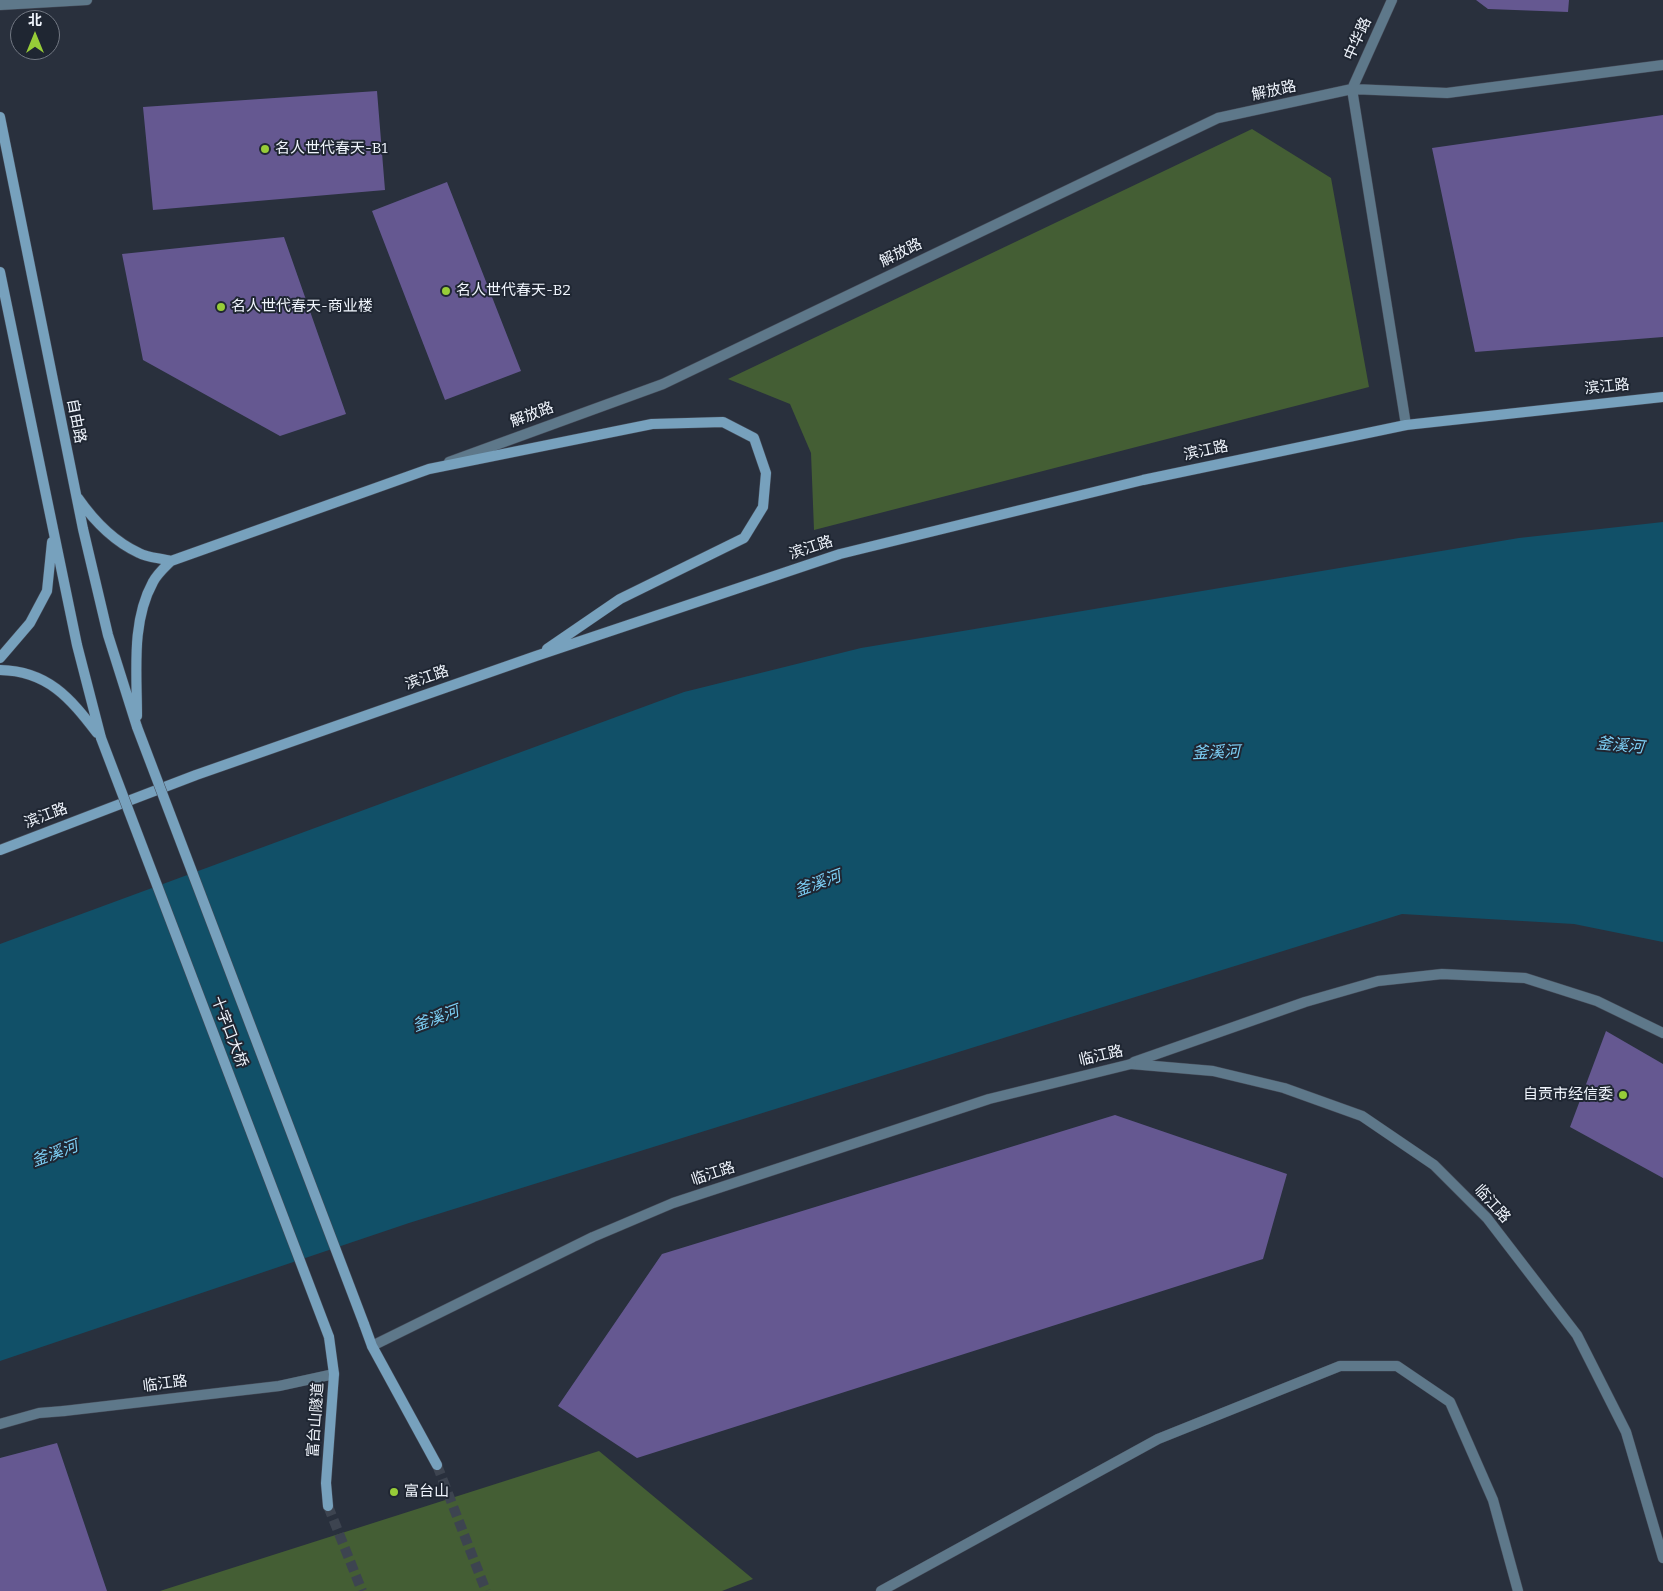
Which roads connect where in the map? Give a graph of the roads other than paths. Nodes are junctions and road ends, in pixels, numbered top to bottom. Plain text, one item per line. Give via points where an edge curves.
1 (86, 0) edge
2 (1392, 0) edge
3 (0, 5) edge
4 (1663, 65) edge
5 (1352, 89) junction
6 (0, 117) edge
7 (0, 272) edge
8 (1663, 396) edge
9 (1406, 425) junction
10 (429, 469) junction
11 (76, 494) junction
12 (53, 534) junction
13 (171, 561) junction
14 (536, 656) junction
15 (0, 658) edge
16 (0, 670) edge
17 (137, 727) junction
18 (101, 738) junction
19 (0, 850) edge
20 (1663, 1033) edge
21 (1131, 1064) junction
22 (329, 1337) joint
23 (372, 1346) junction
24 (334, 1374) junction
25 (0, 1424) edge
26 (437, 1464) tunnel mouth
27 (328, 1506) tunnel mouth
28 (1663, 1558) edge
29 (890, 1588) edge
30 (881, 1591) edge
31 (1518, 1591) edge

1 - 3 street
2 - 5 street, 中华路
4 - 5 street, 解放路 via 1446,94
5 - 9 street
5 - 10 street, 解放路 via 1218,118 663,384
6 - 11 main road, 自由路
7 - 12 main road
8 - 9 main road, 滨江路
9 - 14 main road, 滨江路 via 1142,480 840,554
10 - 13 main road, 解放路
10 - 14 main road via 652,424 723,422 754,438 766,473 763,507 744,538 620,600
11 - 13 main road via 94,521 115,538 141,554
11 - 17 main road, 自由路 via 108,635
12 - 15 main road via 47,591 30,623
12 - 18 main road
13 - 17 main road via 153,581 143,607 136,642
14 - 19 main road, 滨江路 via 196,775
16 - 18 main road via 19,670 49,682 72,700
17 - 23 main road, 十字口大桥, bridge
18 - 22 main road, 十字口大桥, bridge
20 - 21 street via 1598,1001 1525,978 1442,974 1378,981
21 - 23 street, 临江路 via 989,1099 673,1203 593,1236
21 - 28 street, 临江路 via 1213,1071 1284,1088 1362,1116 1434,1165 1487,1218 1577,1335 1626,1432
22 - 24 main road, 富台山隧道
23 - 26 main road
24 - 25 street, 临江路 via 279,1386 39,1413
24 - 27 main road, 富台山隧道 via 326,1482
29 - 30 street
29 - 31 street via 1158,1439 1340,1366 1397,1366 1450,1402 1493,1500

